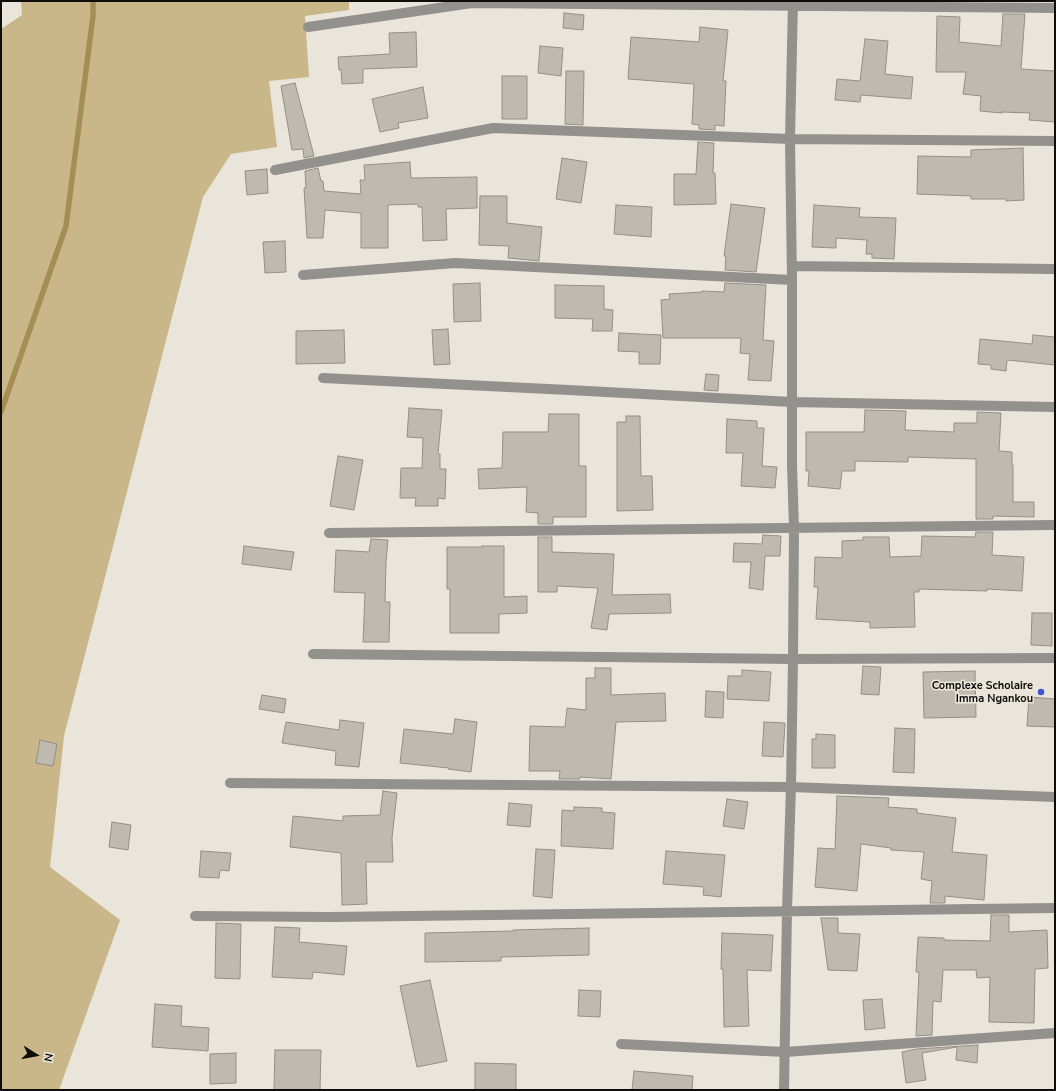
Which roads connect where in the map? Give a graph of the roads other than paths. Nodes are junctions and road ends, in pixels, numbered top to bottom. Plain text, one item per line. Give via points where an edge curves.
1 (793, 4) edge
2 (1055, 8) edge
3 (308, 27) dead end
4 (790, 139) junction
5 (1055, 141) edge
6 (275, 170) dead end
7 (792, 266) junction
8 (1055, 269) edge
9 (303, 276) dead end
10 (792, 280) junction
11 (323, 378) dead end
12 (792, 402) junction
13 (1055, 407) edge
14 (1055, 525) edge
15 (794, 528) junction
16 (329, 533) dead end
17 (313, 654) dead end
18 (1055, 658) edge
19 (793, 659) junction
20 (230, 783) dead end
21 (791, 787) junction
22 (1055, 797) edge
23 (1055, 908) edge
24 (787, 911) junction
25 (195, 916) dead end
26 (1055, 1033) edge
27 (621, 1044) dead end
28 (785, 1052) junction
29 (784, 1090) edge

1 - 2 street
1 - 3 street via 472,3
1 - 4 street
4 - 5 street
4 - 6 street via 493,128
4 - 7 street
7 - 8 street
7 - 10 street
9 - 10 street via 455,263
10 - 12 street
11 - 12 street
12 - 13 street
12 - 15 street
14 - 15 street
15 - 16 street
15 - 19 street
17 - 19 street
18 - 19 street
19 - 21 street
20 - 21 street
21 - 22 street
21 - 24 street
23 - 24 street
24 - 25 street via 330,917
24 - 28 street
26 - 28 street
27 - 28 street
28 - 29 street

